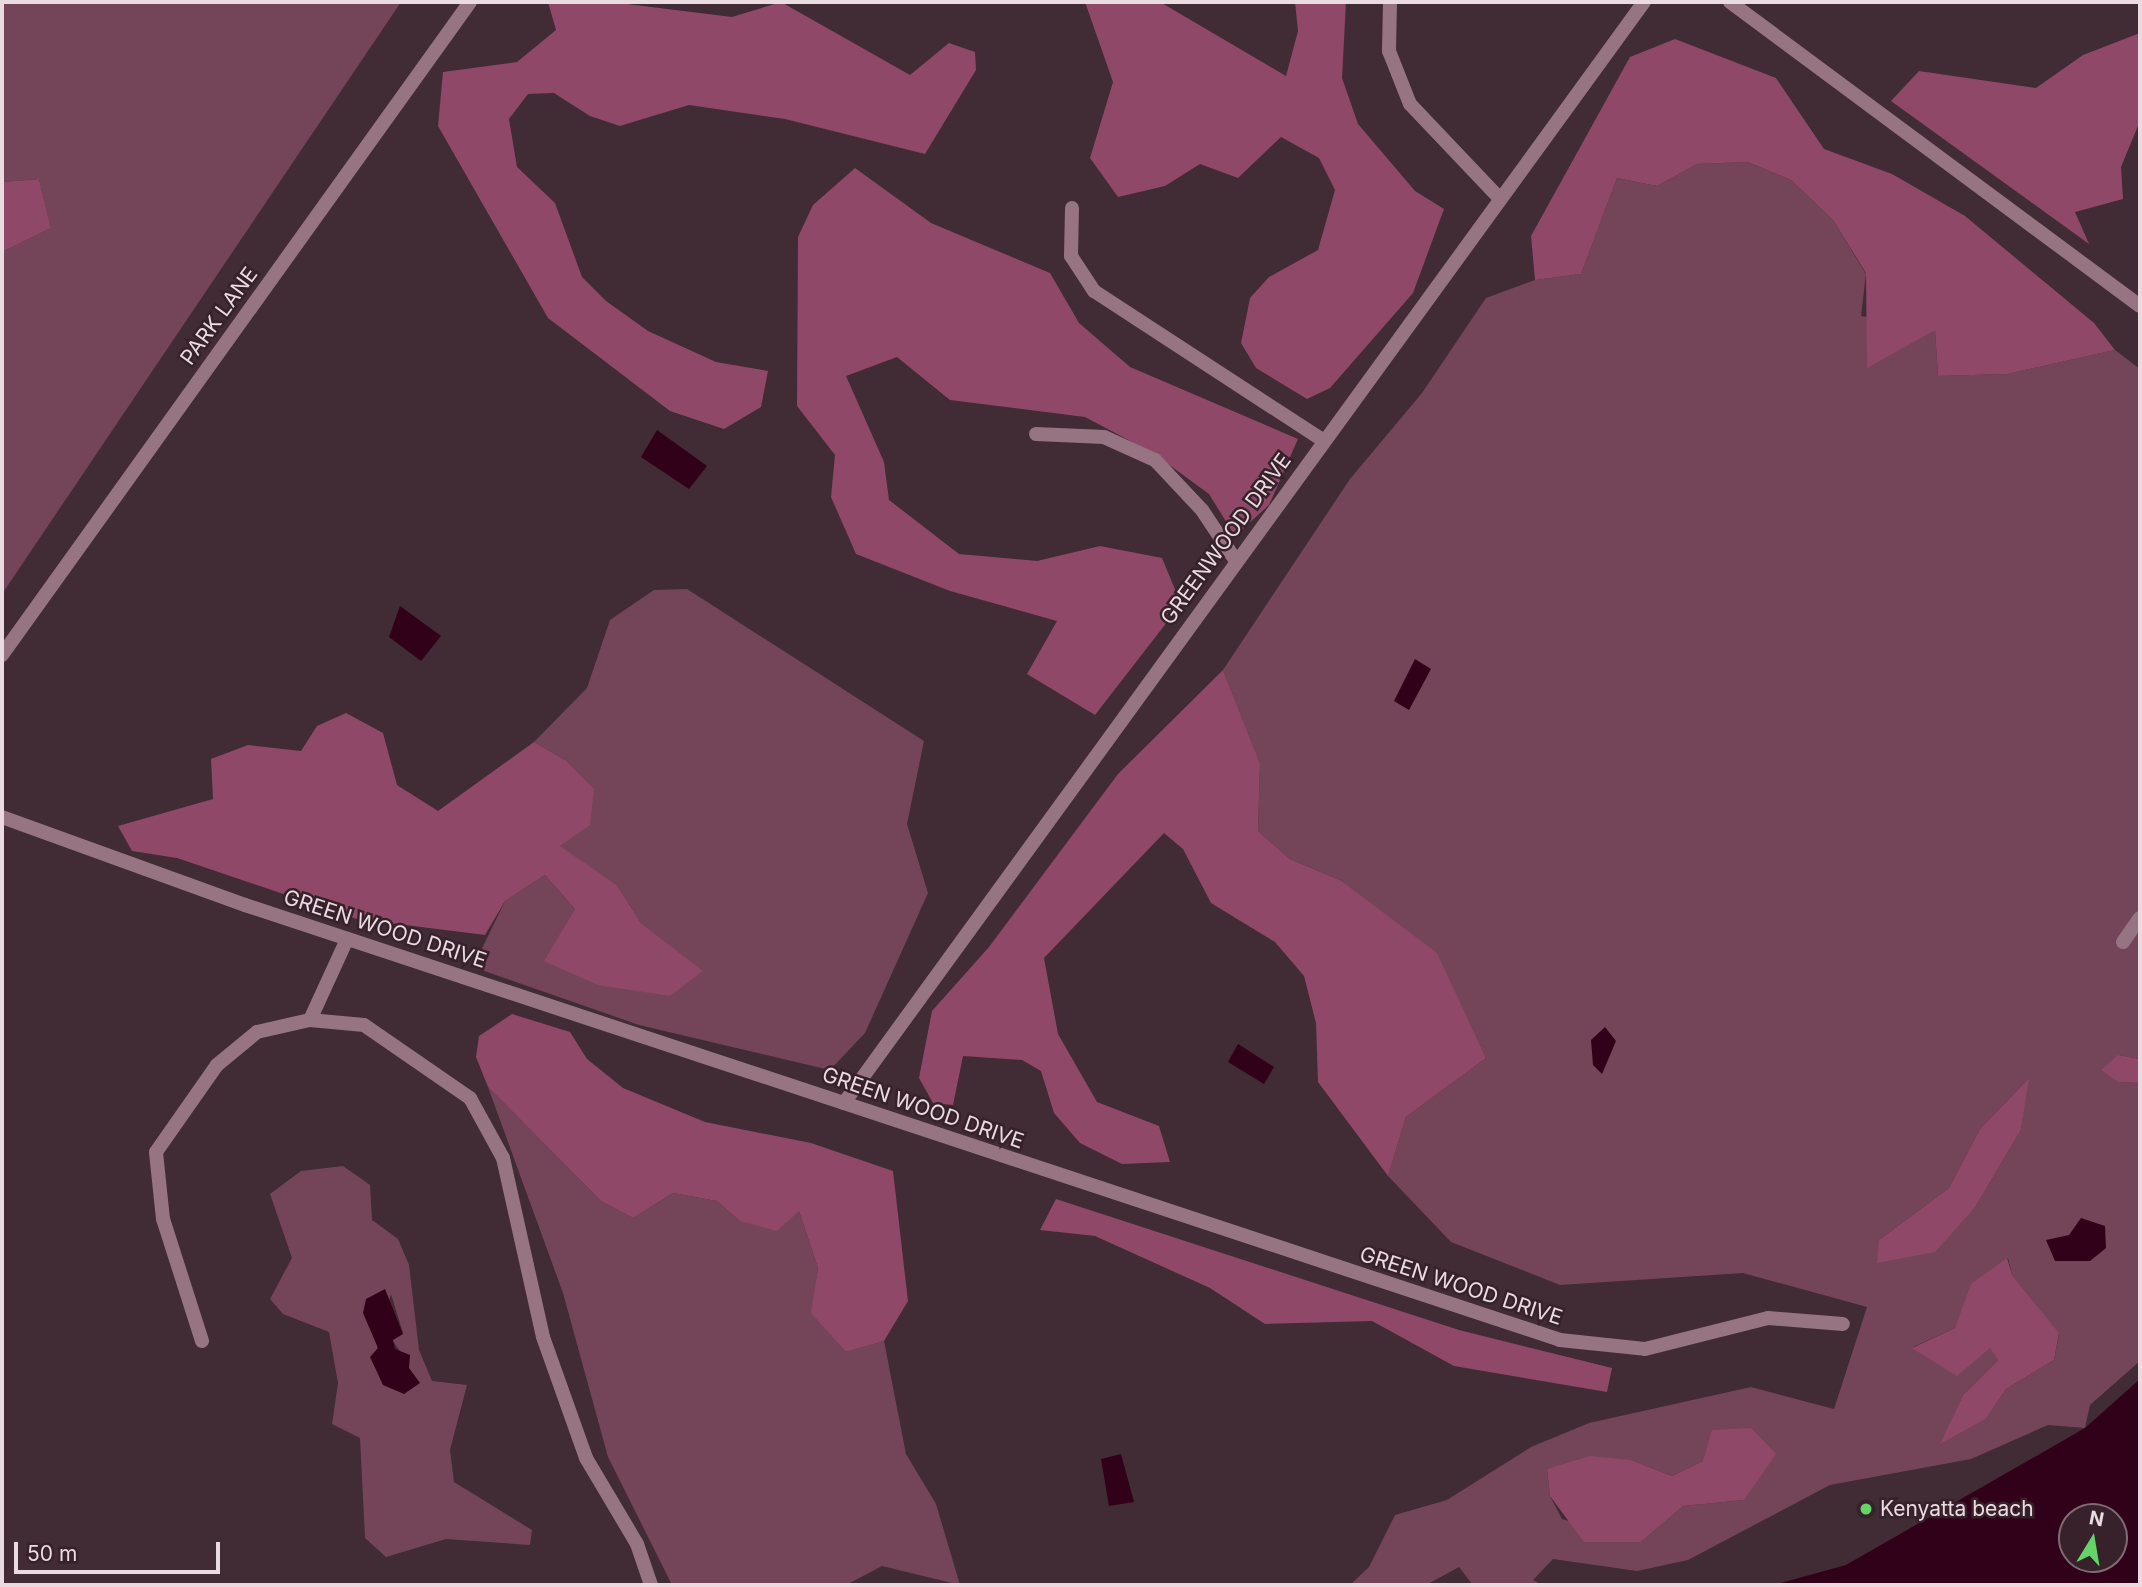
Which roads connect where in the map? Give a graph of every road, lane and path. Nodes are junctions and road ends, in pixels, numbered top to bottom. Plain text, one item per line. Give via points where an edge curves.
1 (470, 2) edge
2 (1390, 2) edge
3 (1644, 2) edge
4 (1730, 2) edge
5 (1500, 199) junction
6 (1072, 208) dead end
7 (2140, 306) edge
8 (1036, 434) dead end
9 (1324, 441) junction
10 (1236, 561) junction
11 (2, 655) edge
12 (2, 817) edge
13 (2140, 918) edge
14 (347, 939) junction
15 (2123, 942) dead end
16 (310, 1020) junction
17 (844, 1103) junction
18 (1843, 1324) dead end
19 (202, 1340) dead end
20 (650, 1585) edge

1 - 11 street, PARK LANE
2 - 5 street via 1389,51 1410,104
3 - 5 street, GREENWOOD DRIVE
4 - 7 street
5 - 9 street, GREENWOOD DRIVE
6 - 9 street via 1071,256 1094,291
8 - 10 street via 1104,438 1155,460 1202,510
9 - 10 street, GREENWOOD DRIVE
10 - 17 street, GREENWOOD DRIVE
12 - 14 street, GREEN WOOD DRIVE
13 - 15 street
14 - 16 street
14 - 17 street, GREEN WOOD DRIVE
16 - 19 street via 257,1032 217,1065 156,1152 163,1219
16 - 20 street via 364,1025 470,1098 503,1158 543,1338 586,1458 638,1544
17 - 18 street, GREEN WOOD DRIVE via 1560,1340 1645,1349 1768,1318

